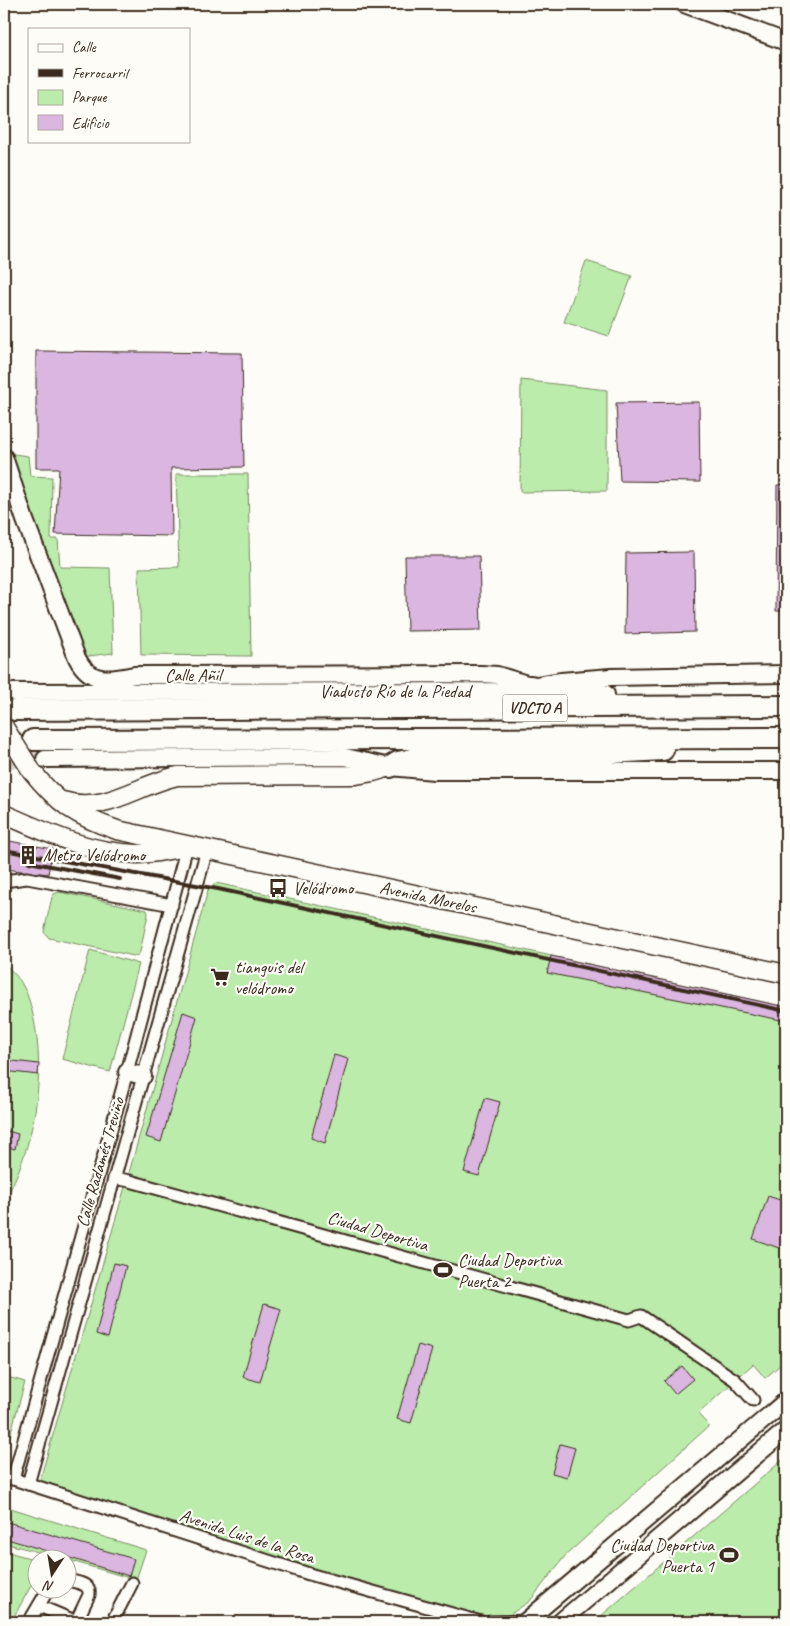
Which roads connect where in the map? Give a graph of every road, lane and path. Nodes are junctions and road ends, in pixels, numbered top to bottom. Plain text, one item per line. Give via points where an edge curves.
1 (685, 4) edge
2 (786, 42) edge
3 (4, 457) edge
4 (786, 674) edge
5 (532, 686) junction
6 (4, 692) edge
7 (715, 706) junction
8 (786, 706) edge
9 (9, 719) edge
10 (749, 738) junction
11 (786, 738) edge
12 (33, 740) tunnel mouth
13 (38, 765) junction
14 (390, 767) junction
15 (786, 771) edge
16 (57, 799) junction
17 (4, 814) edge
18 (187, 846) junction
19 (206, 850) junction
20 (4, 881) edge
21 (172, 905) junction
22 (786, 974) edge
23 (135, 1074) junction
24 (114, 1178) junction
25 (753, 1400) dead end
26 (786, 1400) edge
27 (786, 1430) edge
28 (8, 1477) edge
29 (28, 1484) junction
30 (78, 1582) edge
31 (132, 1583) dead end
32 (43, 1598) edge
33 (39, 1606) junction
34 (29, 1622) edge
35 (77, 1622) edge
36 (112, 1622) edge
37 (481, 1622) edge
38 (491, 1622) edge
39 (530, 1622) edge
40 (560, 1622) edge

1 - 2 main road
3 - 5 main road, Calle Añil via 77,658 93,676 114,679 134,675 481,674 497,675
4 - 5 main road, Viaducto Río de la Piedad via 611,677
5 - 6 main road, Viaducto Río de la Piedad via 499,691
5 - 7 highway via 551,692 682,700
7 - 8 highway, Viaducto Río de la Piedad / VDCTO A
7 - 9 highway, Viaducto Río de la Piedad / VDCTO A
9 - 13 main road, bridge
10 - 11 highway, VDCTO A
10 - 12 highway, VDCTO A
10 - 14 highway via 635,753 417,758
13 - 14 main road via 345,757
13 - 16 main road, Avenida Morelos
14 - 15 main road via 447,772
14 - 16 main road via 356,774 178,776 98,803 80,804
16 - 18 main road, Avenida Morelos via 99,824
17 - 18 main road via 60,839 109,851 155,853
18 - 19 main road, Avenida Morelos
18 - 21 street, Calle Radamés Treviño
19 - 22 main road, Avenida Morelos
19 - 23 street, Calle Radamés Treviño
20 - 21 street via 27,878
21 - 23 street, Calle Radamés Treviño
23 - 24 street, Calle Radamés Treviño
23 - 28 street, Calle Radamés Treviño
24 - 25 street, Ciudad Deportiva via 629,1320 641,1316 735,1380
24 - 29 street, Calle Radamés Treviño
26 - 39 main road
27 - 40 main road
28 - 29 street, Avenida Luis de la Rosa
29 - 37 street, Avenida Luis de la Rosa via 309,1574
30 - 35 street via 90,1591
31 - 36 street
32 - 33 street
33 - 34 street
33 - 35 street
38 - 39 street

